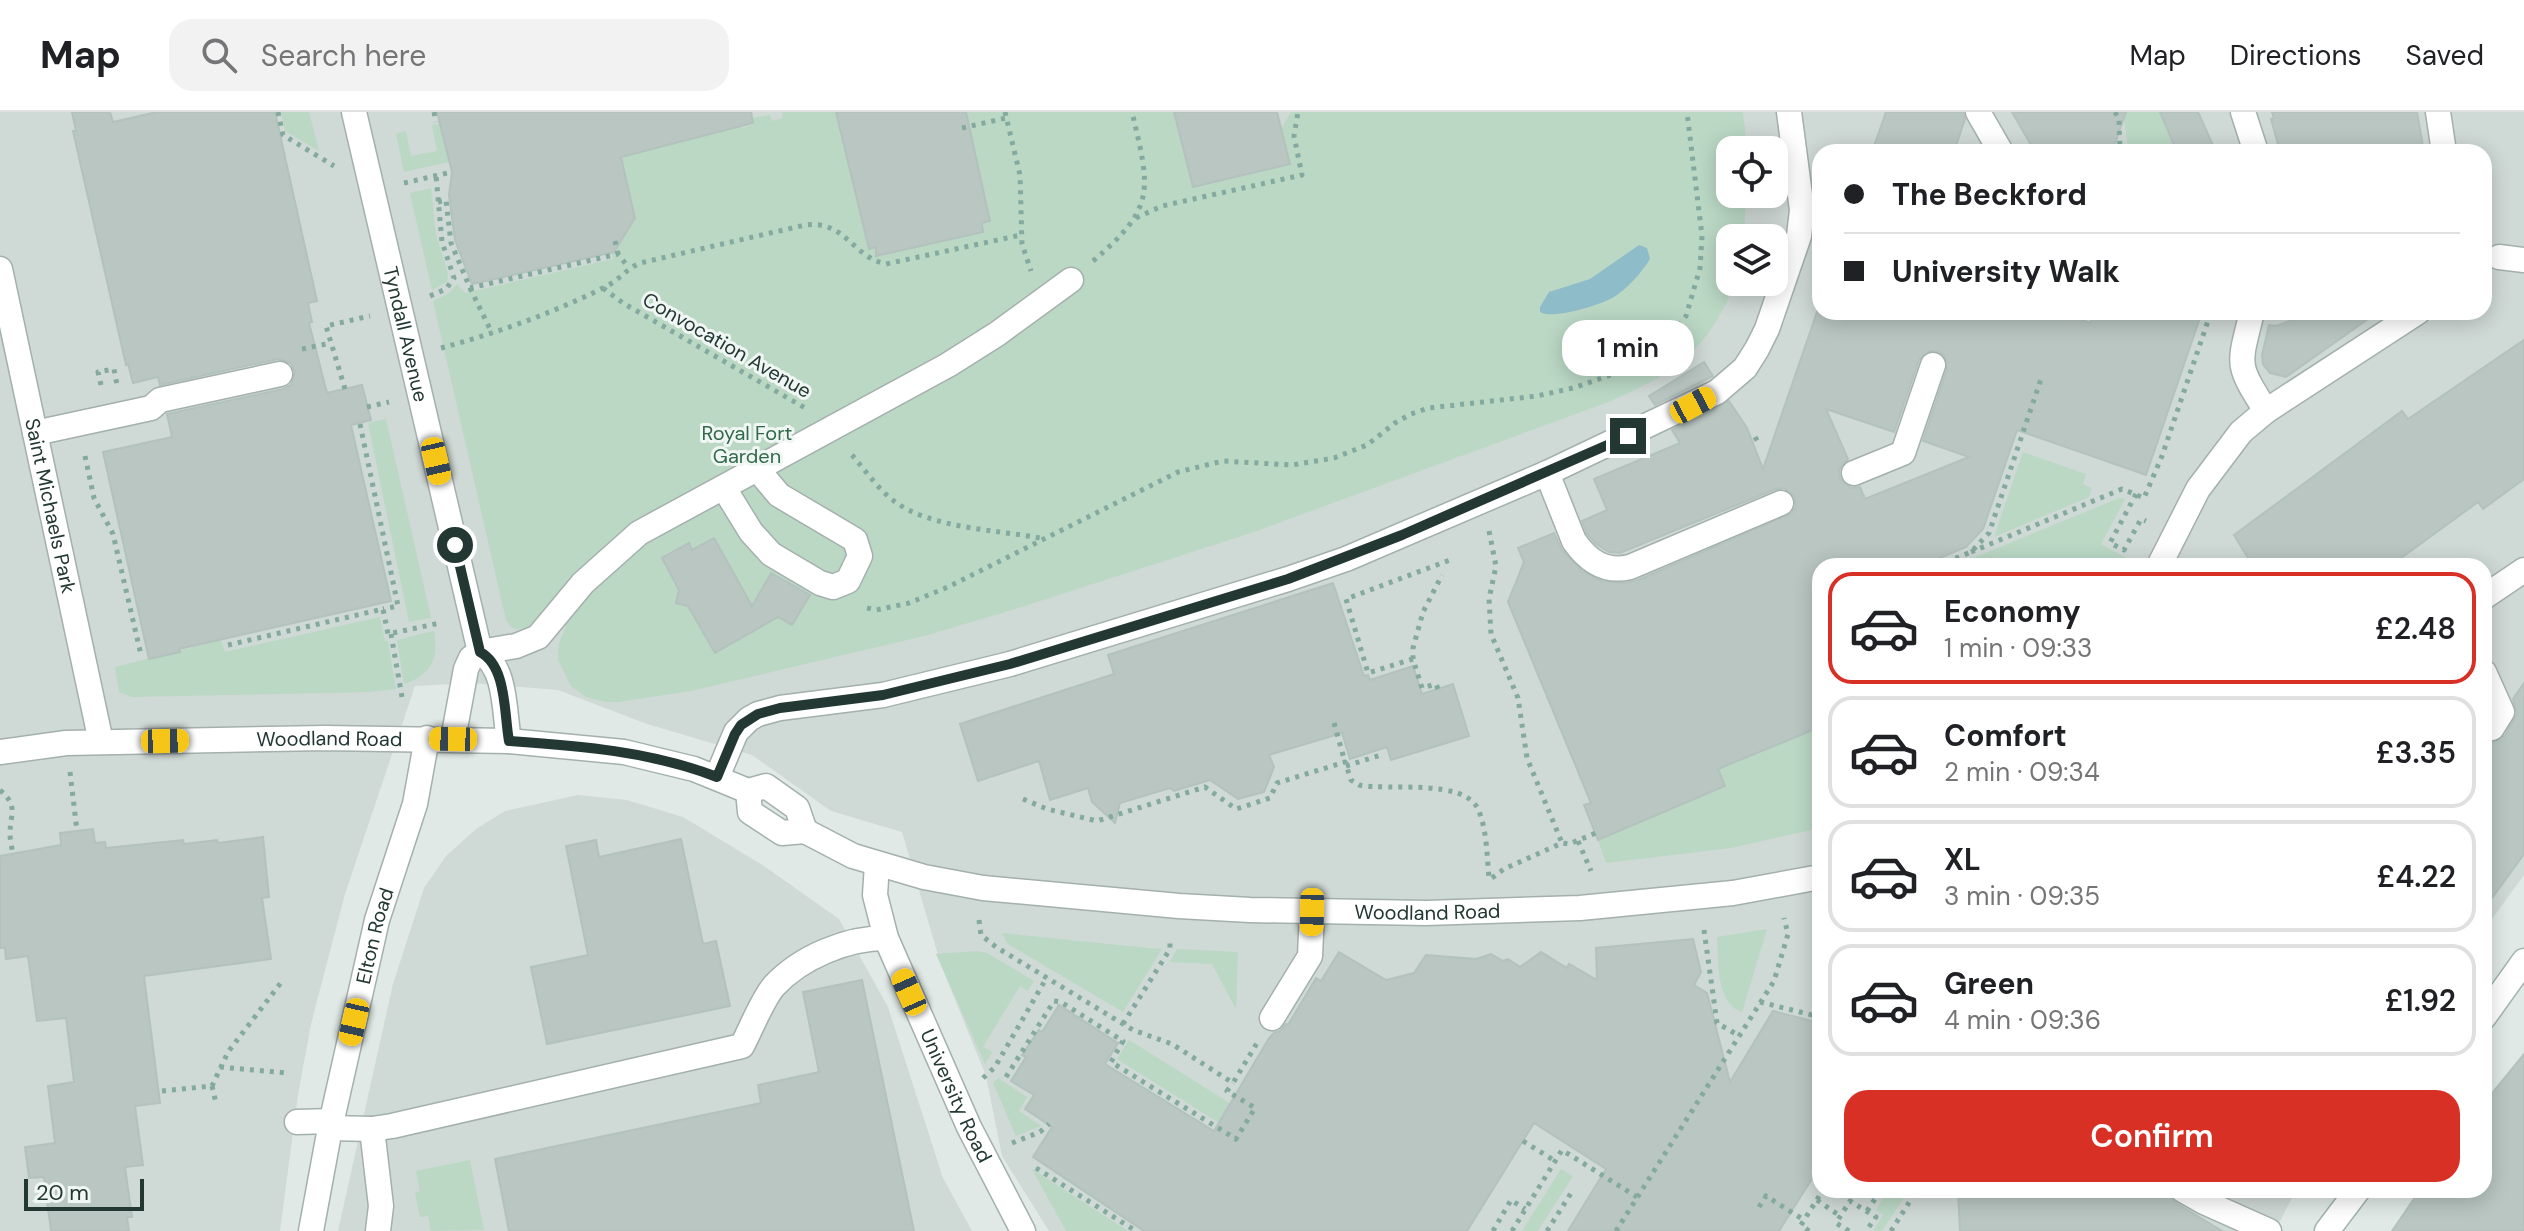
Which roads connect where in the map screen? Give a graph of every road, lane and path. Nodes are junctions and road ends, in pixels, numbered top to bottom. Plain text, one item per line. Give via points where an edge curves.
1 (278, 112) edge
2 (354, 112) edge
3 (434, 112) edge
4 (1298, 112) edge
5 (1687, 112) edge
6 (1789, 112) edge
7 (1978, 112) edge
8 (2115, 112) edge
9 (2243, 112) edge
10 (2438, 112) edge
11 (1131, 113) edge
12 (1006, 115) edge
13 (436, 122) dead end
14 (962, 128) dead end
15 (1996, 144) edge
16 (2120, 144) edge
17 (2253, 144) edge
18 (2443, 144) edge
19 (334, 166) dead end
20 (452, 172) dead end
21 (436, 175) junction
22 (399, 184) dead end
23 (438, 202) junction
24 (1136, 218) junction
25 (1021, 235) junction
26 (615, 241) dead end
27 (618, 254) junction
28 (2499, 257) dead end
29 (2524, 260) edge
30 (629, 268) junction
31 (0, 269) edge
32 (1071, 280) joint
33 (470, 288) junction
34 (603, 288) junction
35 (425, 299) dead end
36 (1043, 300) junction
37 (371, 316) dead end
38 (2208, 320) edge
39 (2250, 320) edge
40 (2406, 320) edge
41 (492, 333) junction
42 (437, 349) dead end
43 (1933, 365) dead end
44 (280, 374) dead end
45 (2042, 376) dead end
46 (345, 389) dead end
47 (390, 402) dead end
48 (367, 407) dead end
49 (2266, 411) junction
50 (78, 424) junction
51 (360, 424) dead end
52 (833, 428) junction
53 (35, 433) junction
54 (758, 470) junction
55 (1547, 473) junction
56 (1854, 473) dead end
57 (724, 488) junction
58 (2136, 494) junction
59 (1781, 503) dead end
60 (1487, 520) dead end
61 (2138, 525) dead end
62 (1042, 538) junction
63 (1971, 552) junction
64 (1956, 558) edge
65 (2163, 558) edge
66 (1450, 560) dead end
67 (2524, 570) edge
68 (1442, 575) dead end
69 (820, 583) junction
70 (2492, 592) edge
71 (383, 609) junction
72 (440, 623) dead end
73 (391, 634) junction
74 (228, 645) dead end
75 (480, 652) junction
76 (141, 655) dead end
77 (1413, 659) junction
78 (1438, 689) dead end
79 (2492, 690) edge
80 (402, 697) dead end
81 (1334, 723) dead end
82 (2492, 728) dead end
83 (427, 738) junction
84 (453, 739) junction
85 (509, 741) junction
86 (101, 742) junction
87 (66, 743) junction
88 (0, 752) edge
89 (1384, 754) dead end
90 (1346, 764) junction
91 (717, 777) junction
92 (0, 790) edge
93 (1023, 799) dead end
94 (77, 831) dead end
95 (1596, 833) dead end
96 (1578, 841) junction
97 (1562, 843) junction
98 (13, 855) dead end
99 (877, 864) junction
100 (1591, 871) dead end
101 (1812, 878) edge
102 (1312, 912) junction
103 (980, 917) dead end
104 (1784, 918) dead end
105 (1704, 930) dead end
106 (886, 938) junction
107 (1170, 940) dead end
108 (2524, 961) edge
109 (1047, 977) junction
110 (283, 980) dead end
111 (1760, 1002) junction
112 (2492, 1006) edge
113 (1812, 1015) edge
114 (1272, 1018) joint
115 (1123, 1024) junction
116 (1738, 1035) junction
117 (1253, 1050) junction
118 (1262, 1057) dead end
119 (220, 1067) junction
120 (287, 1073) dead end
121 (1006, 1077) dead end
122 (983, 1078) dead end
123 (1233, 1083) junction
124 (212, 1086) junction
125 (162, 1091) dead end
126 (216, 1103) dead end
127 (297, 1122) dead end
128 (331, 1124) junction
129 (1049, 1124) dead end
130 (372, 1129) junction
131 (1523, 1141) dead end
132 (1012, 1143) dead end
133 (1555, 1161) junction
134 (1036, 1168) dead end
135 (1573, 1190) dead end
136 (1637, 1197) junction
137 (1876, 1198) edge
138 (1912, 1198) edge
139 (2200, 1198) edge
140 (2352, 1198) edge
141 (1817, 1200) joint
142 (1759, 1207) dead end
143 (1525, 1209) junction
144 (1867, 1211) junction
145 (1840, 1216) junction
146 (1804, 1220) junction
147 (311, 1231) edge
148 (378, 1231) edge
149 (1023, 1231) edge
150 (1136, 1231) edge
151 (1493, 1231) edge
152 (1512, 1231) edge
153 (1547, 1231) edge
154 (1616, 1231) edge
155 (1809, 1231) edge
156 (1849, 1231) edge
157 (1866, 1231) edge
158 (1891, 1231) edge
159 (2269, 1231) edge
160 (2327, 1231) edge

1 - 19 path via 283,135
2 - 75 street, Tyndall Avenue
3 - 13 path
4 - 24 path via 1294,136 1302,175 1162,206
5 - 62 path via 1702,236 1700,268 1686,316 1649,357 1573,388 1429,408 1334,458 1292,465 1234,460 1191,468
6 - 55 street via 1802,210 1797,244 1745,368 1733,381 1669,417
7 - 15 street
8 - 16 path
9 - 17 street
10 - 18 street
11 - 24 path via 1145,176
12 - 14 path
12 - 25 path via 1020,175
20 - 21 path
21 - 22 path
21 - 23 path
23 - 33 path via 446,200 451,243
23 - 35 path via 442,242 454,278 446,289
24 - 32 path
25 - 30 path via 886,264 840,231 814,224
25 - 36 path
26 - 27 path
27 - 30 path
27 - 33 path
28 - 29 street
30 - 34 path
31 - 53 street, Saint Michaels Park
32 - 36 street
33 - 41 path
34 - 41 path
34 - 52 path, Convocation Avenue
36 - 52 street via 977,348
37 - 46 path via 326,326
38 - 58 path via 2162,456 2144,498
39 - 49 street via 2242,369
40 - 49 street
41 - 42 path
43 - 56 street via 1903,453
44 - 50 street
45 - 63 path via 1989,533
47 - 48 path
49 - 65 street via 2241,432 2205,478
50 - 53 street
50 - 76 path via 94,498 113,534
51 - 71 path via 398,606
52 - 54 street
52 - 62 path, Convocation Avenue via 885,492 907,509 946,522
53 - 86 street, Saint Michaels Park
54 - 57 street
54 - 69 street via 779,495 858,545 859,562 848,581 833,587
55 - 59 street via 1574,541 1593,563 1613,569 1630,567
55 - 91 street via 1346,559 1099,638 883,695 758,714 735,734
57 - 69 street via 761,544
57 - 75 street via 625,545 583,583 538,637
58 - 61 path via 2110,543 2124,550
58 - 63 path via 2122,489
60 - 97 path via 1496,566 1489,599 1491,634 1518,698 1527,758
62 - 69 path via 948,587 887,608 870,609
63 - 64 path
66 - 77 path via 1346,599 1368,673
67 - 70 street
68 - 77 path via 1419,626
71 - 73 path
71 - 74 path
72 - 73 path
73 - 80 path
75 - 84 street via 466,669
75 - 85 street, Tyndall Avenue via 497,672
77 - 78 path via 1422,688 1436,684
79 - 82 street via 2502,712
81 - 90 path
83 - 84 street, Woodland Road
83 - 86 street, Woodland Road
83 - 128 street, Elton Road via 415,804 377,920
84 - 85 street, Woodland Road
85 - 91 street, Woodland Road via 624,752
86 - 87 street, Woodland Road
87 - 88 street, Woodland Road
87 - 94 path
89 - 90 path
90 - 93 path via 1277,783 1270,798 1236,809 1205,787 1097,821
90 - 97 path via 1351,780 1359,785 1454,791 1472,800 1481,819 1491,878
91 - 99 street, Woodland Road via 748,791 766,786 797,808 805,831
92 - 98 path via 14,815
95 - 96 path
96 - 97 path
96 - 100 path
99 - 102 street, Woodland Road via 983,888
99 - 106 street, University Road via 875,895
101 - 102 street, Woodland Road via 1733,893 1580,908
102 - 114 street via 1310,956
103 - 109 path via 978,927 986,939
104 - 111 path via 1788,934 1774,981
105 - 116 path via 1717,1023
106 - 130 street via 866,938 808,959 773,987 742,1046
106 - 149 street, University Road via 969,1127
107 - 115 path via 1170,949
108 - 112 street
109 - 115 path
109 - 122 path via 995,1067
110 - 119 path
111 - 113 path
111 - 116 path
114 - 117 path
115 - 123 path via 1172,1044
116 - 136 path
117 - 118 path
117 - 123 path
119 - 120 path
119 - 124 path
121 - 123 path via 1054,1001 1123,1041 1111,1062 1236,1139 1255,1108 1227,1091
124 - 125 path
124 - 126 path
127 - 128 street
128 - 130 street
128 - 147 street, Elton Road
129 - 132 path
130 - 148 street via 381,1206
131 - 133 path
133 - 136 path via 1562,1150
133 - 143 path
134 - 150 path
135 - 153 path
136 - 154 path
137 - 144 path
138 - 158 path
139 - 159 street
140 - 160 street
141 - 145 path
141 - 146 path
142 - 146 path via 1766,1196
143 - 151 path via 1511,1200
143 - 152 path
144 - 145 path via 1850,1201
144 - 157 path via 1876,1217
145 - 156 path via 1836,1223
146 - 155 path via 1801,1225

